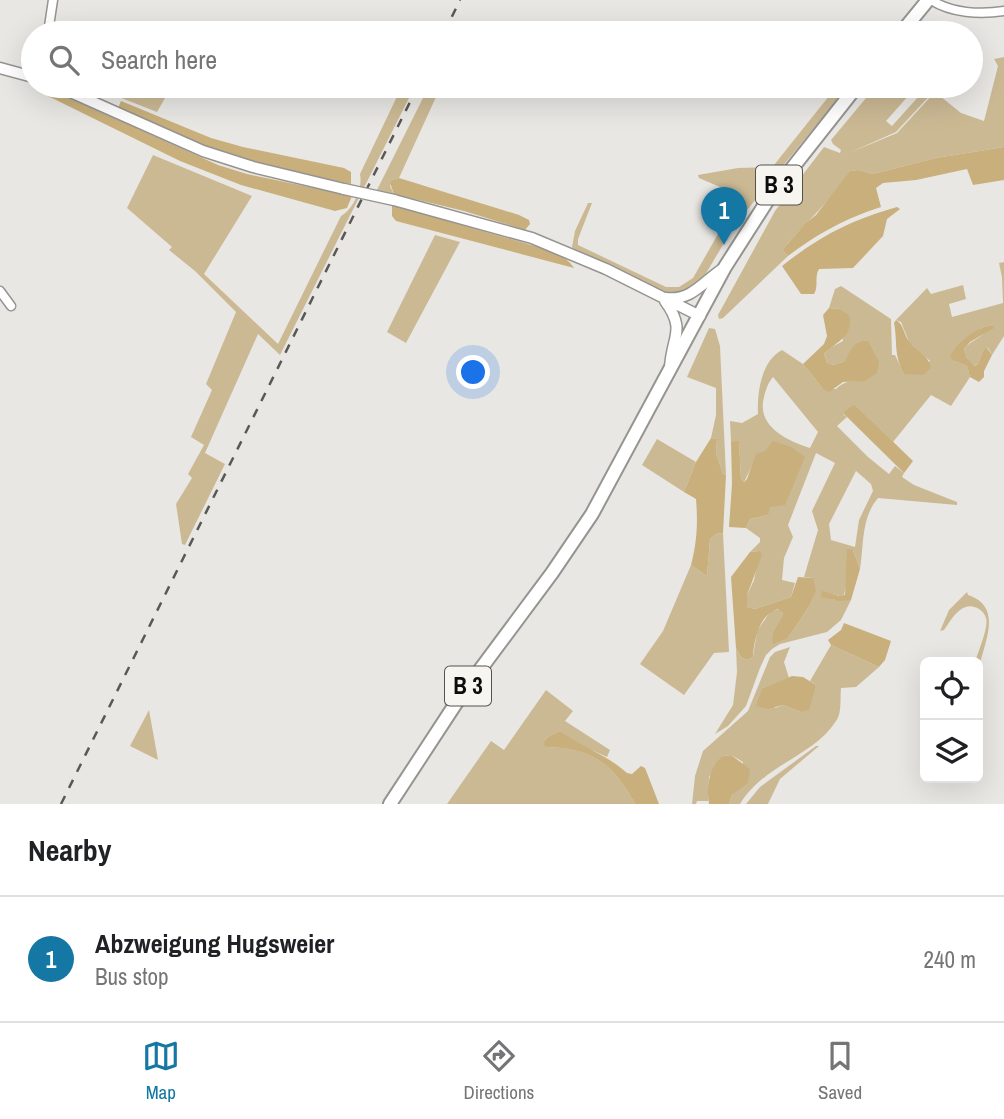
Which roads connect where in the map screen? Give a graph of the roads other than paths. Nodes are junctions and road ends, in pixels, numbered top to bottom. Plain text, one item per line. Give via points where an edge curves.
1 (53, 0) edge
2 (929, 0) edge
3 (1004, 11) edge
4 (50, 21) edge
5 (911, 21) edge
6 (0, 68) edge
7 (21, 74) edge
8 (84, 98) edge
9 (847, 98) edge
10 (725, 267) junction
11 (0, 291) edge
12 (663, 298) junction
13 (11, 306) dead end
14 (700, 316) junction
15 (670, 369) junction
16 (390, 804) edge

1 - 4 street
2 - 3 street via 946,8 980,13
2 - 5 main road
6 - 7 street
8 - 12 street, bridge via 203,151 253,167 532,238
9 - 10 main road, B 3 via 771,195
10 - 12 street via 695,292
10 - 14 main road, B 3
11 - 13 street
12 - 14 street
12 - 15 street via 677,323
14 - 15 main road, B 3
15 - 16 main road, B 3 via 592,514 462,694

